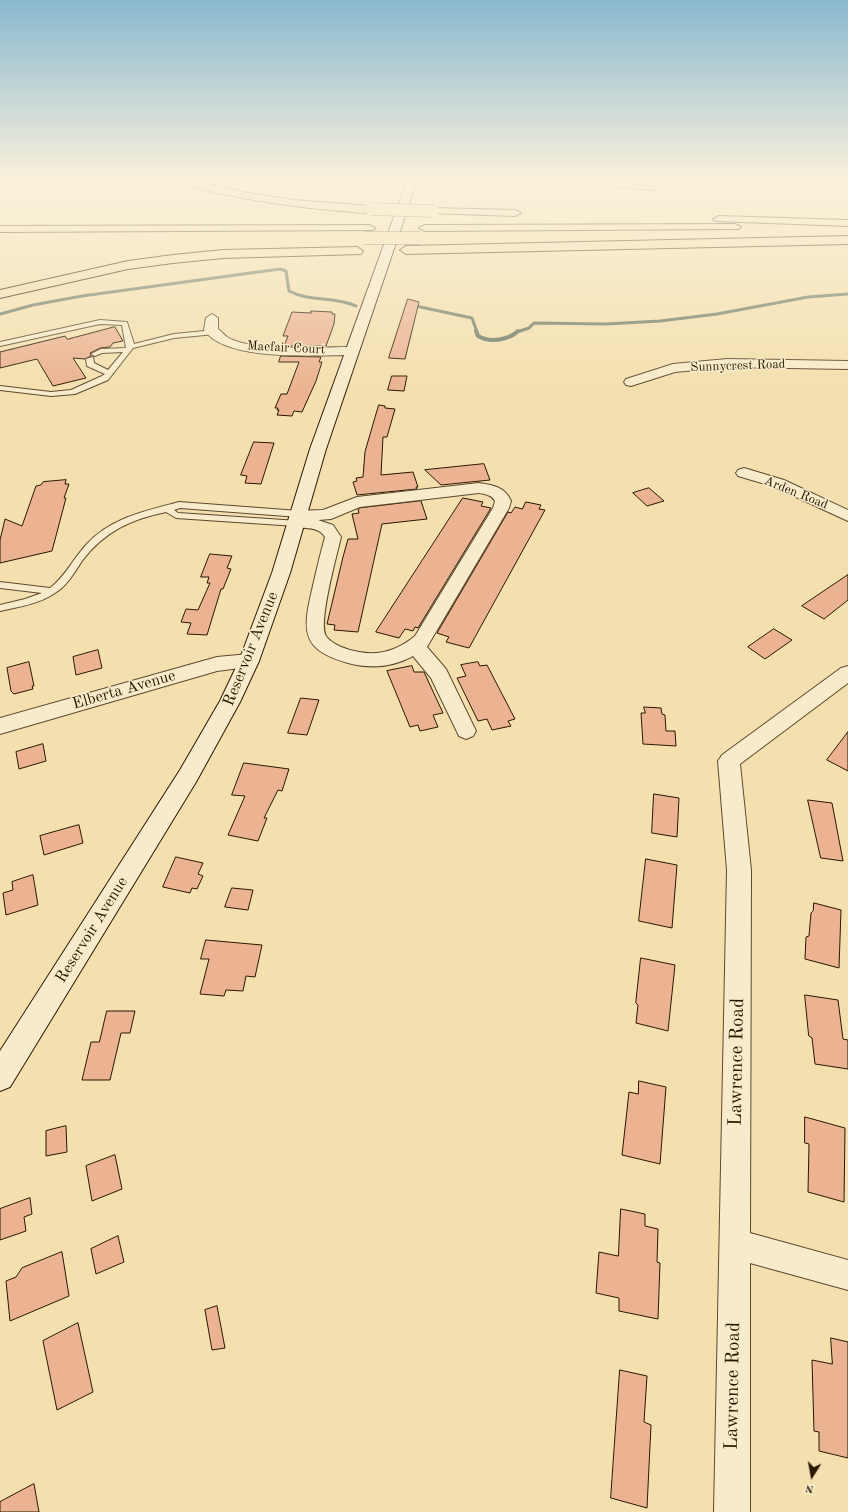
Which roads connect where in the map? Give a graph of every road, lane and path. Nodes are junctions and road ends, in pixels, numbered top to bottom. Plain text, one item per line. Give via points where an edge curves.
1 (388, 249) edge
2 (454, 249) edge
3 (128, 266) junction
4 (0, 288) edge
5 (0, 294) edge
6 (212, 318) dead end
7 (215, 332) junction
8 (0, 344) edge
9 (129, 348) junction
10 (352, 351) junction
11 (848, 365) edge
12 (109, 374) junction
13 (631, 382) dead end
14 (0, 388) edge
15 (744, 473) dead end
16 (848, 516) edge
17 (298, 518) junction
18 (0, 585) edge
19 (52, 591) junction
20 (0, 608) edge
21 (415, 648) junction
22 (249, 662) junction
23 (848, 673) edge
24 (0, 726) edge
25 (466, 731) dead end
26 (0, 1078) edge
27 (735, 1244) junction
28 (848, 1275) edge
29 (732, 1512) edge

1 - 10 main road, Reservoir Avenue
2 - 3 highway via 223,254
3 - 4 highway
3 - 5 highway
6 - 7 street via 211,330
7 - 9 lane via 174,336
7 - 10 street, Maefair Court via 223,340 256,348
8 - 9 lane via 100,322 125,323
9 - 12 lane
9 - 12 lane via 101,351 93,357 90,364
10 - 17 main road, Reservoir Avenue via 318,449
11 - 13 street, Sunnycrest Road via 727,363 673,368
12 - 14 lane via 72,392 51,394
15 - 16 street, Arden Road via 778,483
17 - 19 lane via 179,505 132,517 103,532 91,543 62,583
17 - 21 street via 321,525 329,530 333,537 315,615 316,632 321,642 342,654 368,660 385,660
17 - 21 street via 325,515 357,502 469,489 486,488 500,495 503,501 501,508 422,641
17 - 22 main road, Reservoir Avenue
18 - 19 lane
19 - 20 lane via 36,599
21 - 25 street via 426,655 434,665
22 - 24 street, Elberta Avenue via 217,664
22 - 26 main road, Reservoir Avenue via 230,702 188,776
23 - 27 street, Lawrence Road via 729,761 739,870
27 - 28 street
27 - 29 street, Lawrence Road

